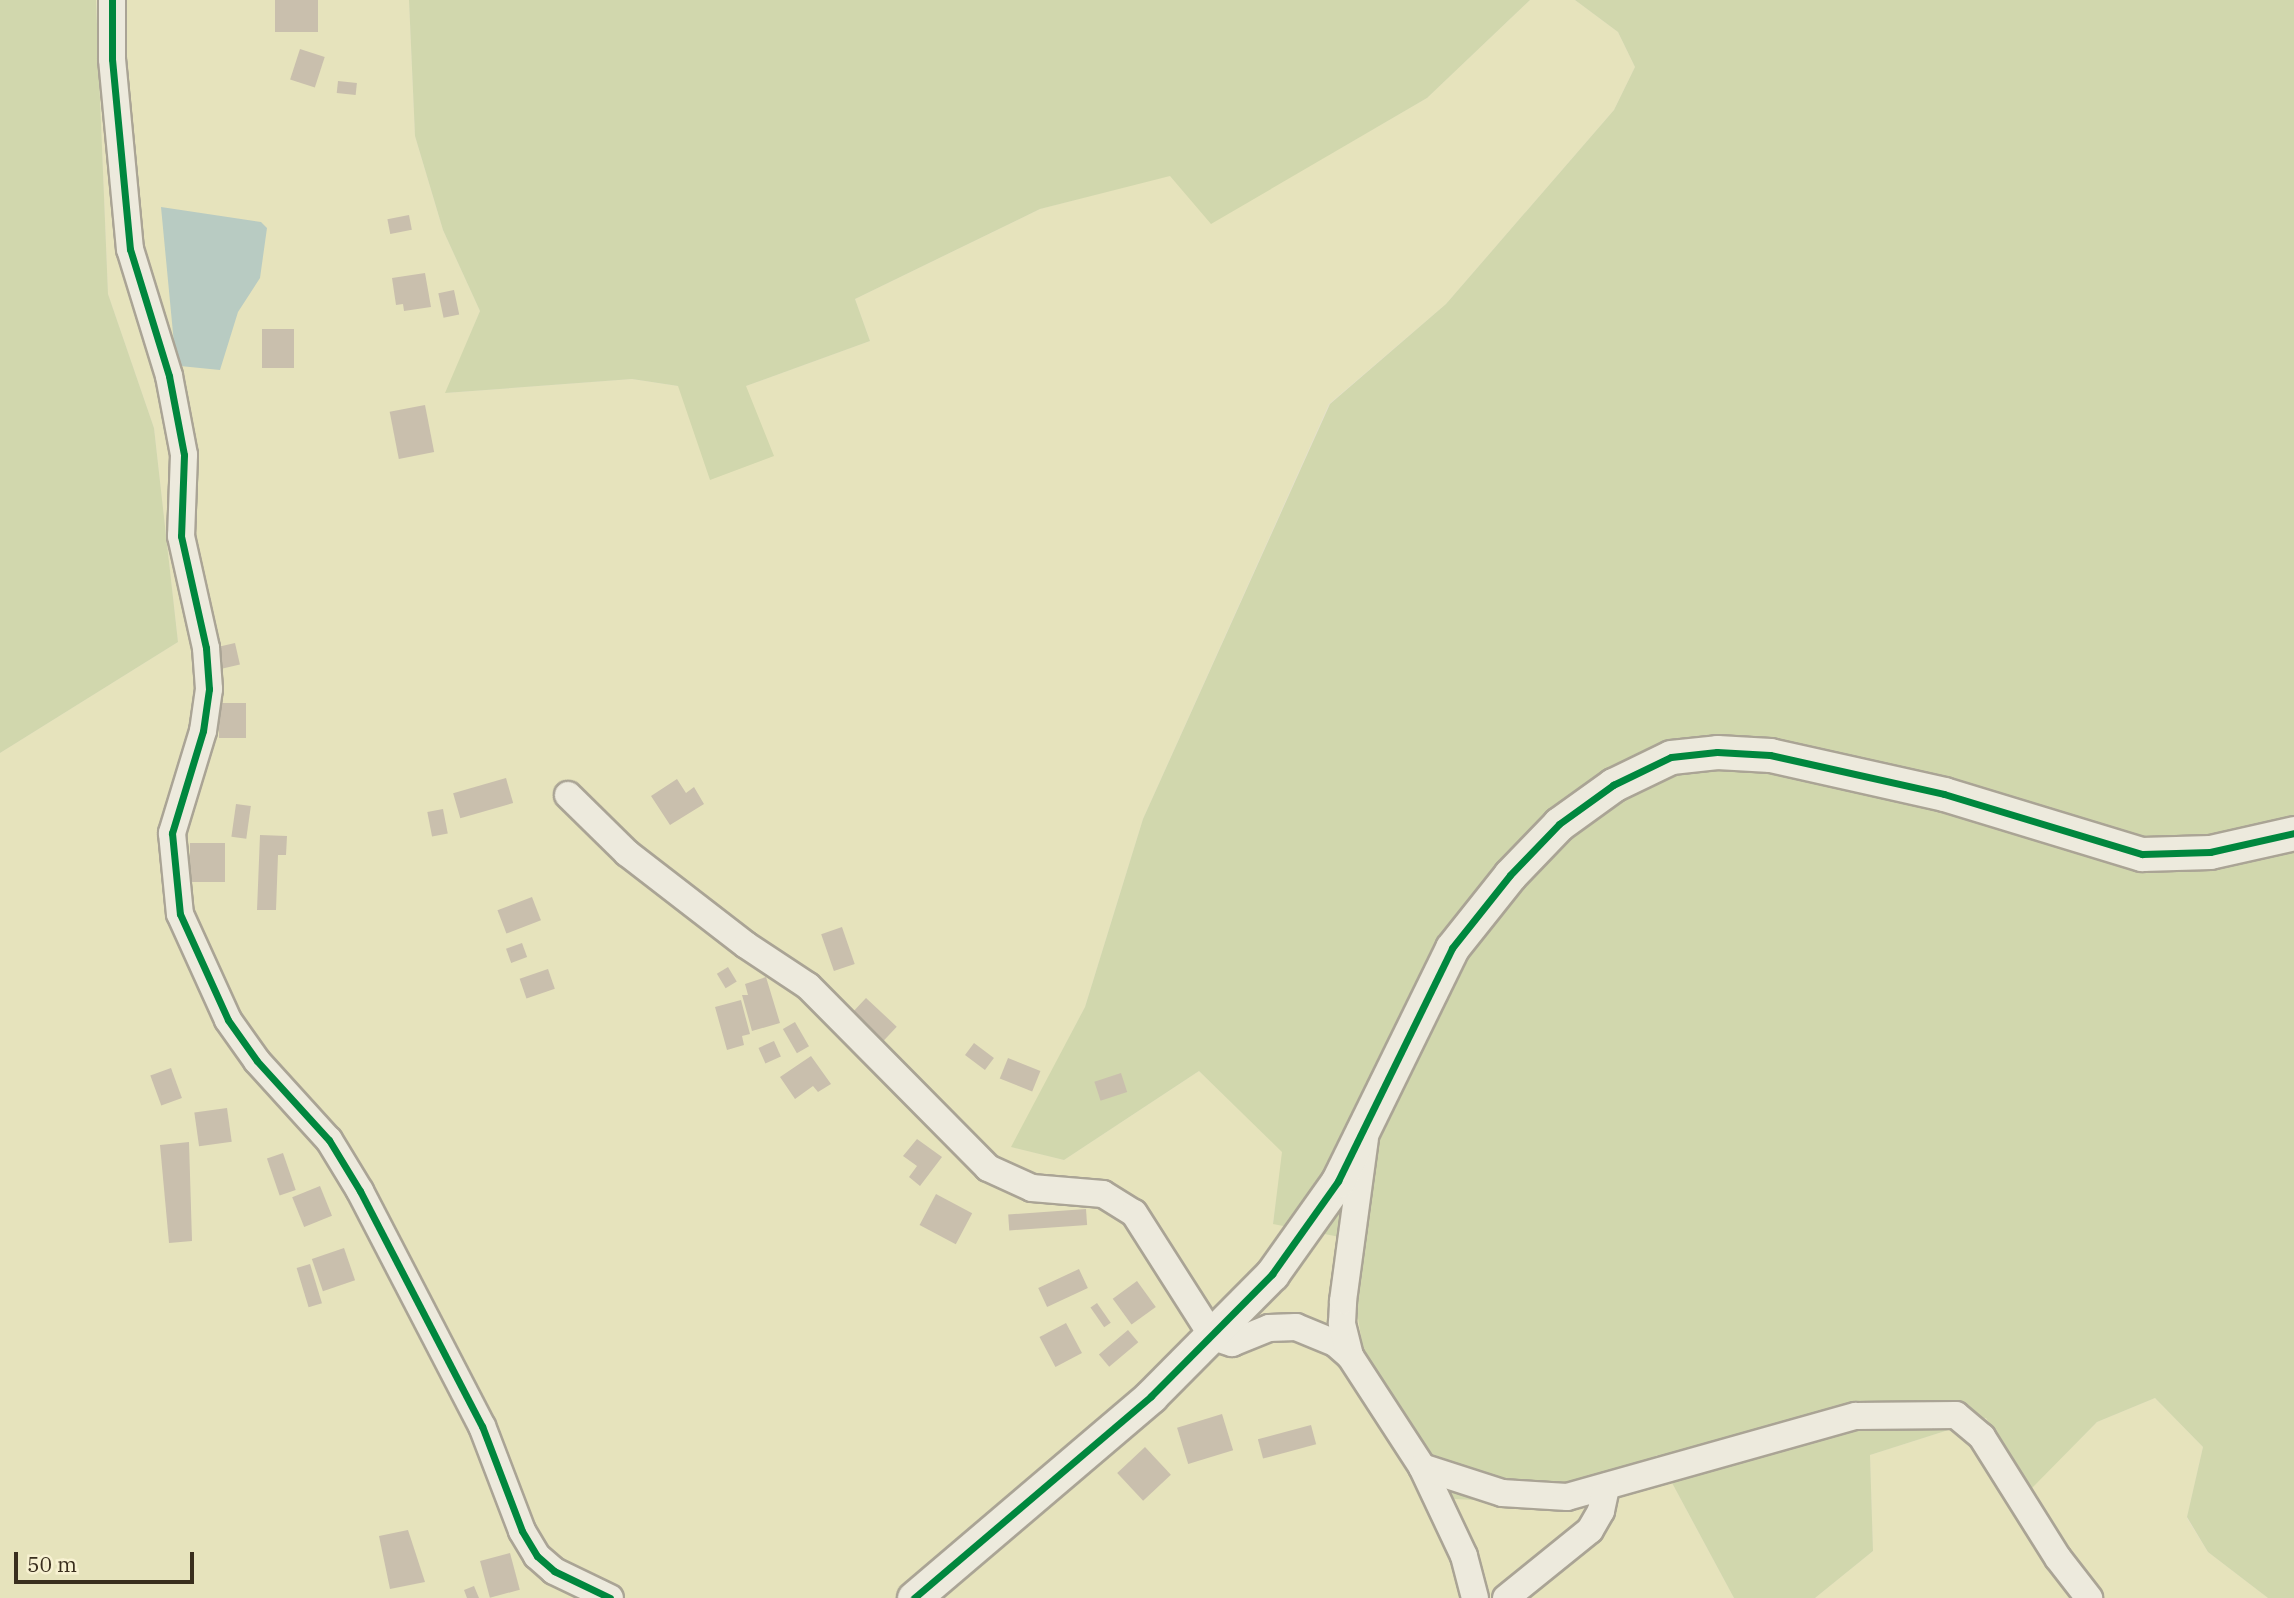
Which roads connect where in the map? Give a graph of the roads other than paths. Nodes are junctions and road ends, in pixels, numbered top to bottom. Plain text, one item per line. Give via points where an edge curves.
1 (112, 0) edge
2 (568, 796) dead end
3 (2294, 833) edge
4 (1367, 1127) junction
5 (1213, 1337) junction
6 (1350, 1356) junction
7 (1422, 1467) junction
8 (1606, 1487) junction
9 (610, 1598) edge
10 (914, 1598) edge
11 (1475, 1598) edge
12 (1506, 1598) edge
13 (2089, 1598) edge

1 - 9 street via 112,59 131,249 169,376 184,455 181,536 206,648 209,689 203,731 172,833 180,914 228,1020 257,1061 329,1140 360,1191 482,1426 522,1531 537,1556 554,1571
2 - 5 street via 627,853 746,945 808,986 988,1168 1032,1188 1103,1194 1134,1213
3 - 4 street via 2210,852 2142,854 1944,794 1816,763 1717,752 1671,757 1613,785 1559,824 1510,875 1452,948 1423,1000
4 - 5 street via 1309,1228
4 - 6 street via 1343,1301 1342,1323
5 - 6 street via 1232,1343 1269,1328 1296,1327 1335,1343
5 - 10 street via 1075,1465
6 - 7 street
7 - 8 street via 1458,1482 1537,1497 1567,1497
7 - 11 street via 1464,1556
8 - 12 street via 1601,1511 1590,1530
8 - 13 street via 1761,1439 1856,1416 1956,1415 1982,1437 2058,1558

